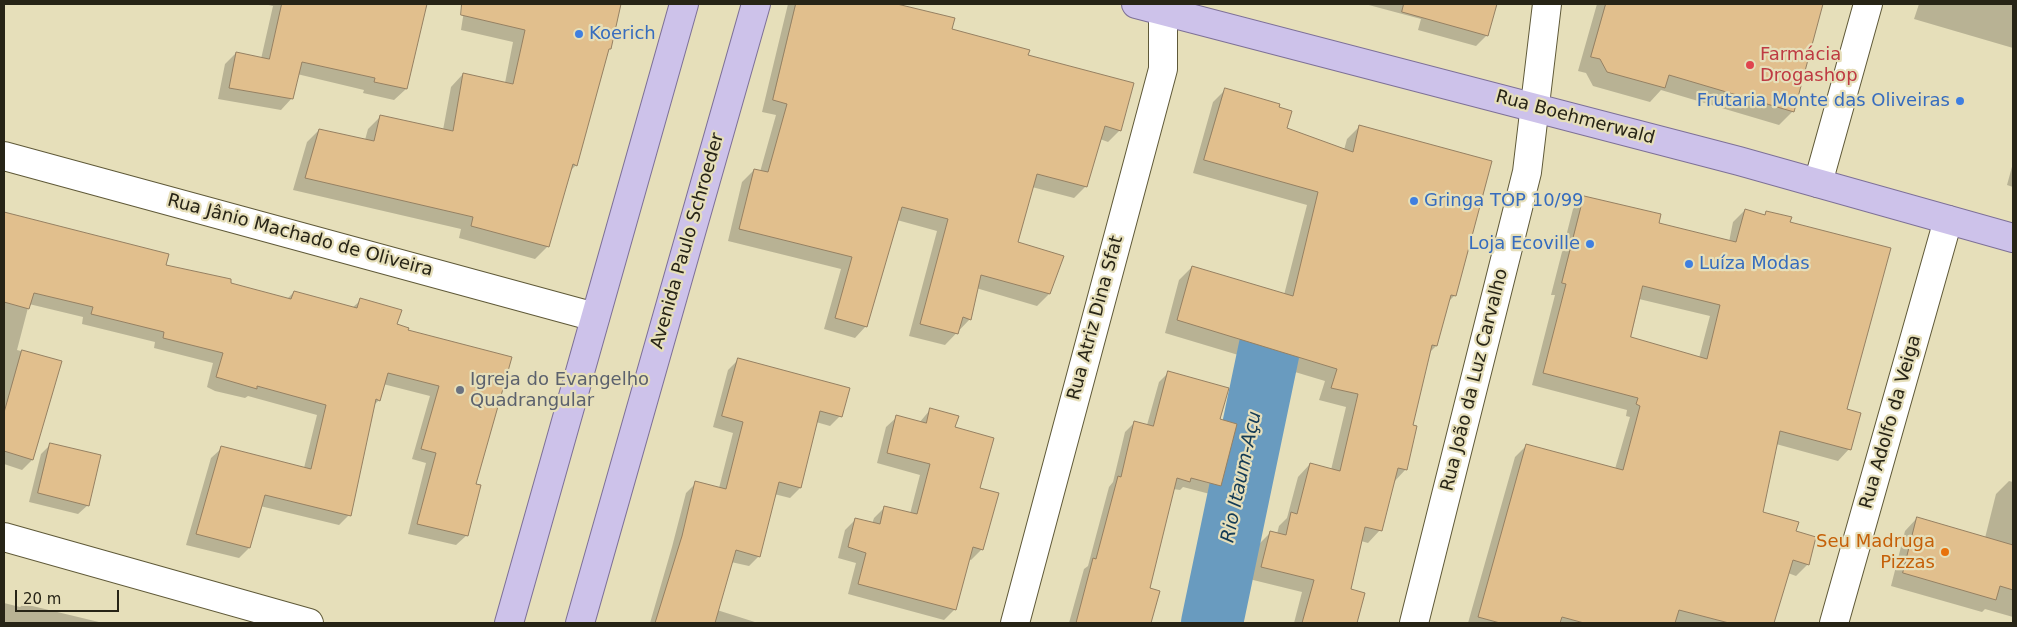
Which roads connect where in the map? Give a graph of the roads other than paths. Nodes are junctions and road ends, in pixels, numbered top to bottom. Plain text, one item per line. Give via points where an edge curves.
1 (684, 4) edge
2 (756, 4) edge
3 (1136, 4) edge
4 (1547, 4) edge
5 (1868, 4) edge
6 (1163, 7) edge
7 (1534, 107) junction
8 (4, 156) edge
9 (1818, 183) junction
10 (1948, 220) junction
11 (2013, 238) edge
12 (596, 317) junction
13 (4, 537) edge
14 (309, 623) edge
15 (509, 623) edge
16 (580, 623) edge
17 (1015, 623) edge
18 (1414, 623) edge
19 (1834, 623) edge

1 - 12 main road
2 - 16 main road, Avenida Paulo Schroeder
3 - 6 main road, Rua Boehmerwald
4 - 7 street, Rua João da Luz Carvalho
5 - 9 street
6 - 7 main road, Rua Boehmerwald
6 - 17 street, Rua Atriz Dina Sfat via 1163,69
7 - 9 main road, Rua Boehmerwald
7 - 18 street, Rua João da Luz Carvalho via 1527,172
8 - 12 street, Rua Jânio Machado de Oliveira
9 - 10 main road, Rua Boehmerwald
10 - 11 main road, Rua Boehmerwald
10 - 19 street, Rua Adolfo da Veiga
12 - 15 main road
13 - 14 street

